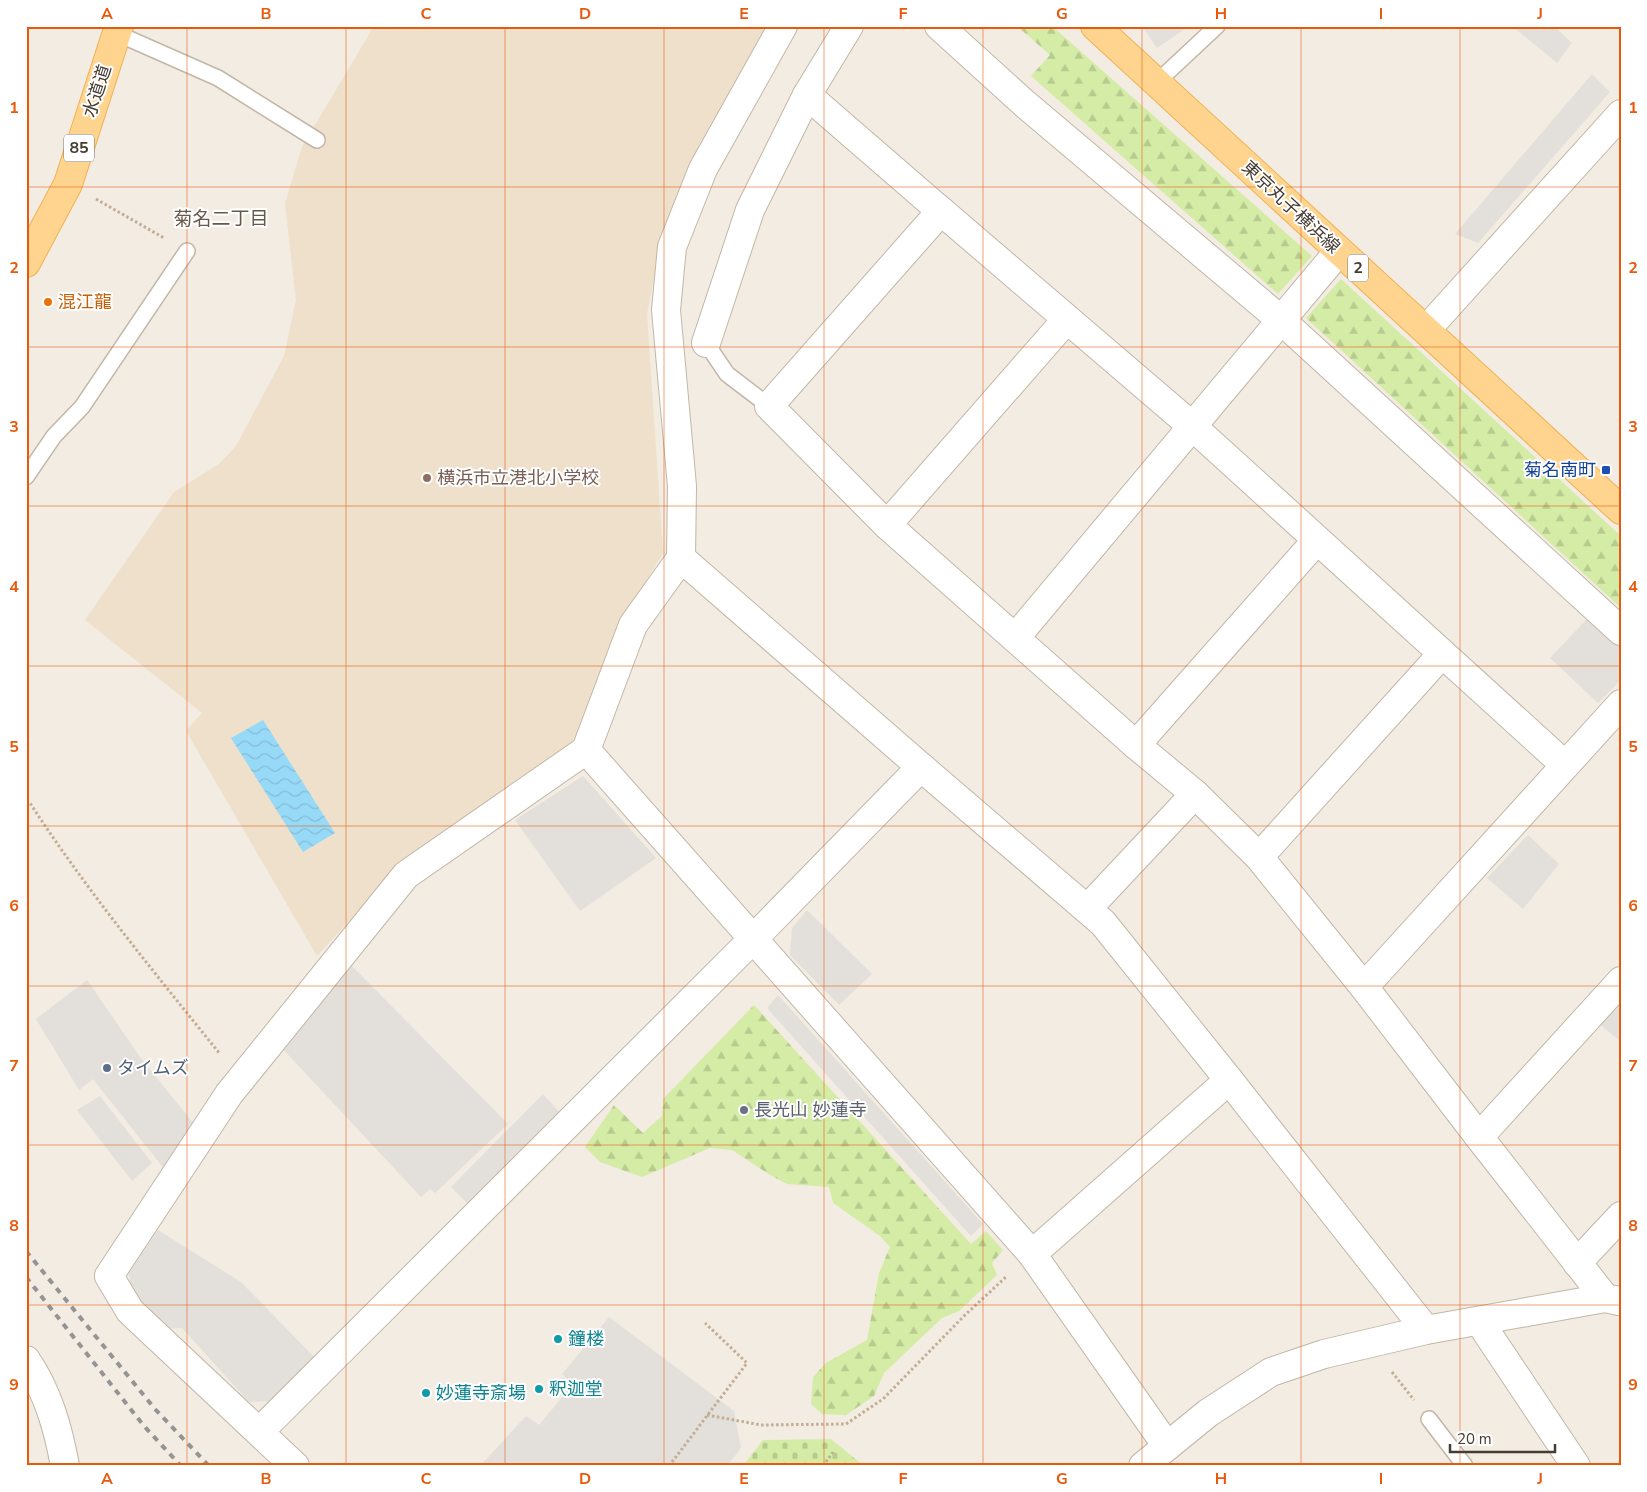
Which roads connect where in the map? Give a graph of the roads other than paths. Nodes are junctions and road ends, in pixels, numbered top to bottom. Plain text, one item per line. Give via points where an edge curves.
1 (783, 26) edge
2 (849, 26) edge
3 (939, 26) edge
4 (1095, 26) edge
5 (1217, 26) edge
6 (118, 29) edge
7 (1156, 83) junction
8 (807, 95) junction
9 (1621, 114) edge
10 (317, 140) dead end
11 (941, 211) junction
12 (1339, 251) junction
13 (187, 252) road end
14 (26, 263) edge
15 (1067, 319) junction
16 (1281, 320) junction
17 (1426, 330) junction
18 (706, 343) joint
19 (769, 406) junction
20 (1192, 426) junction
21 (26, 477) edge
22 (1621, 510) edge
23 (887, 525) junction
24 (1317, 540) junction
25 (681, 558) junction
26 (1621, 631) edge
27 (1015, 638) junction
28 (1442, 654) junction
29 (1621, 704) edge
30 (1136, 745) junction
31 (586, 750) junction
32 (1565, 766) junction
33 (921, 767) junction
34 (1195, 794) junction
35 (1259, 856) junction
36 (1087, 910) junction
37 (753, 939) junction
38 (1621, 981) edge
39 (1364, 986) junction
40 (1229, 1080) junction
41 (1479, 1137) junction
42 (1621, 1216) edge
43 (1032, 1254) junction
44 (1578, 1263) junction
45 (1613, 1300) edge
46 (1479, 1321) junction
47 (1426, 1330) junction
48 (26, 1360) edge
49 (1428, 1419) road end
50 (259, 1432) junction
51 (1168, 1446) junction
52 (65, 1466) edge
53 (295, 1466) edge
54 (1143, 1466) edge
55 (1465, 1466) edge
56 (1576, 1466) edge

1 - 25 street via 703,169 672,246 666,310 682,486
2 - 8 street
3 - 16 street via 1024,104
4 - 7 main road, 東京丸子横浜線 / 2
5 - 7 lane
6 - 10 lane via 218,78
6 - 14 main road, 水道道 / 85 via 68,184
7 - 12 main road, 東京丸子横浜線 / 2
8 - 11 street
8 - 18 street via 750,210
9 - 17 street
11 - 15 street
11 - 19 street
12 - 16 street
12 - 17 main road, 東京丸子横浜線 / 2
13 - 21 lane via 82,407 54,436
15 - 20 street
15 - 23 street
16 - 20 street
16 - 26 street
17 - 22 main road, 東京丸子横浜線 / 2
18 - 19 lane via 727,374
19 - 23 street
20 - 24 street
20 - 27 street
23 - 27 street
24 - 28 street
24 - 30 street
25 - 31 street via 633,625
25 - 33 street
27 - 30 street
28 - 32 street
28 - 35 street
29 - 32 street
30 - 34 street
31 - 37 street
31 - 50 street via 406,876 229,1094 109,1276 130,1310
32 - 39 street
33 - 36 street
33 - 37 street
34 - 35 street
34 - 36 street
35 - 39 street
36 - 40 street via 1102,923
37 - 43 street
37 - 50 street
38 - 41 street
39 - 41 street
40 - 43 street
40 - 47 street
41 - 44 street
42 - 44 street
43 - 51 street
44 - 45 street
45 - 46 street
46 - 47 street
46 - 56 street
47 - 51 street via 1324,1354 1271,1372 1208,1413
48 - 52 street via 37,1376 57,1426
49 - 55 lane
50 - 53 street
51 - 54 street

